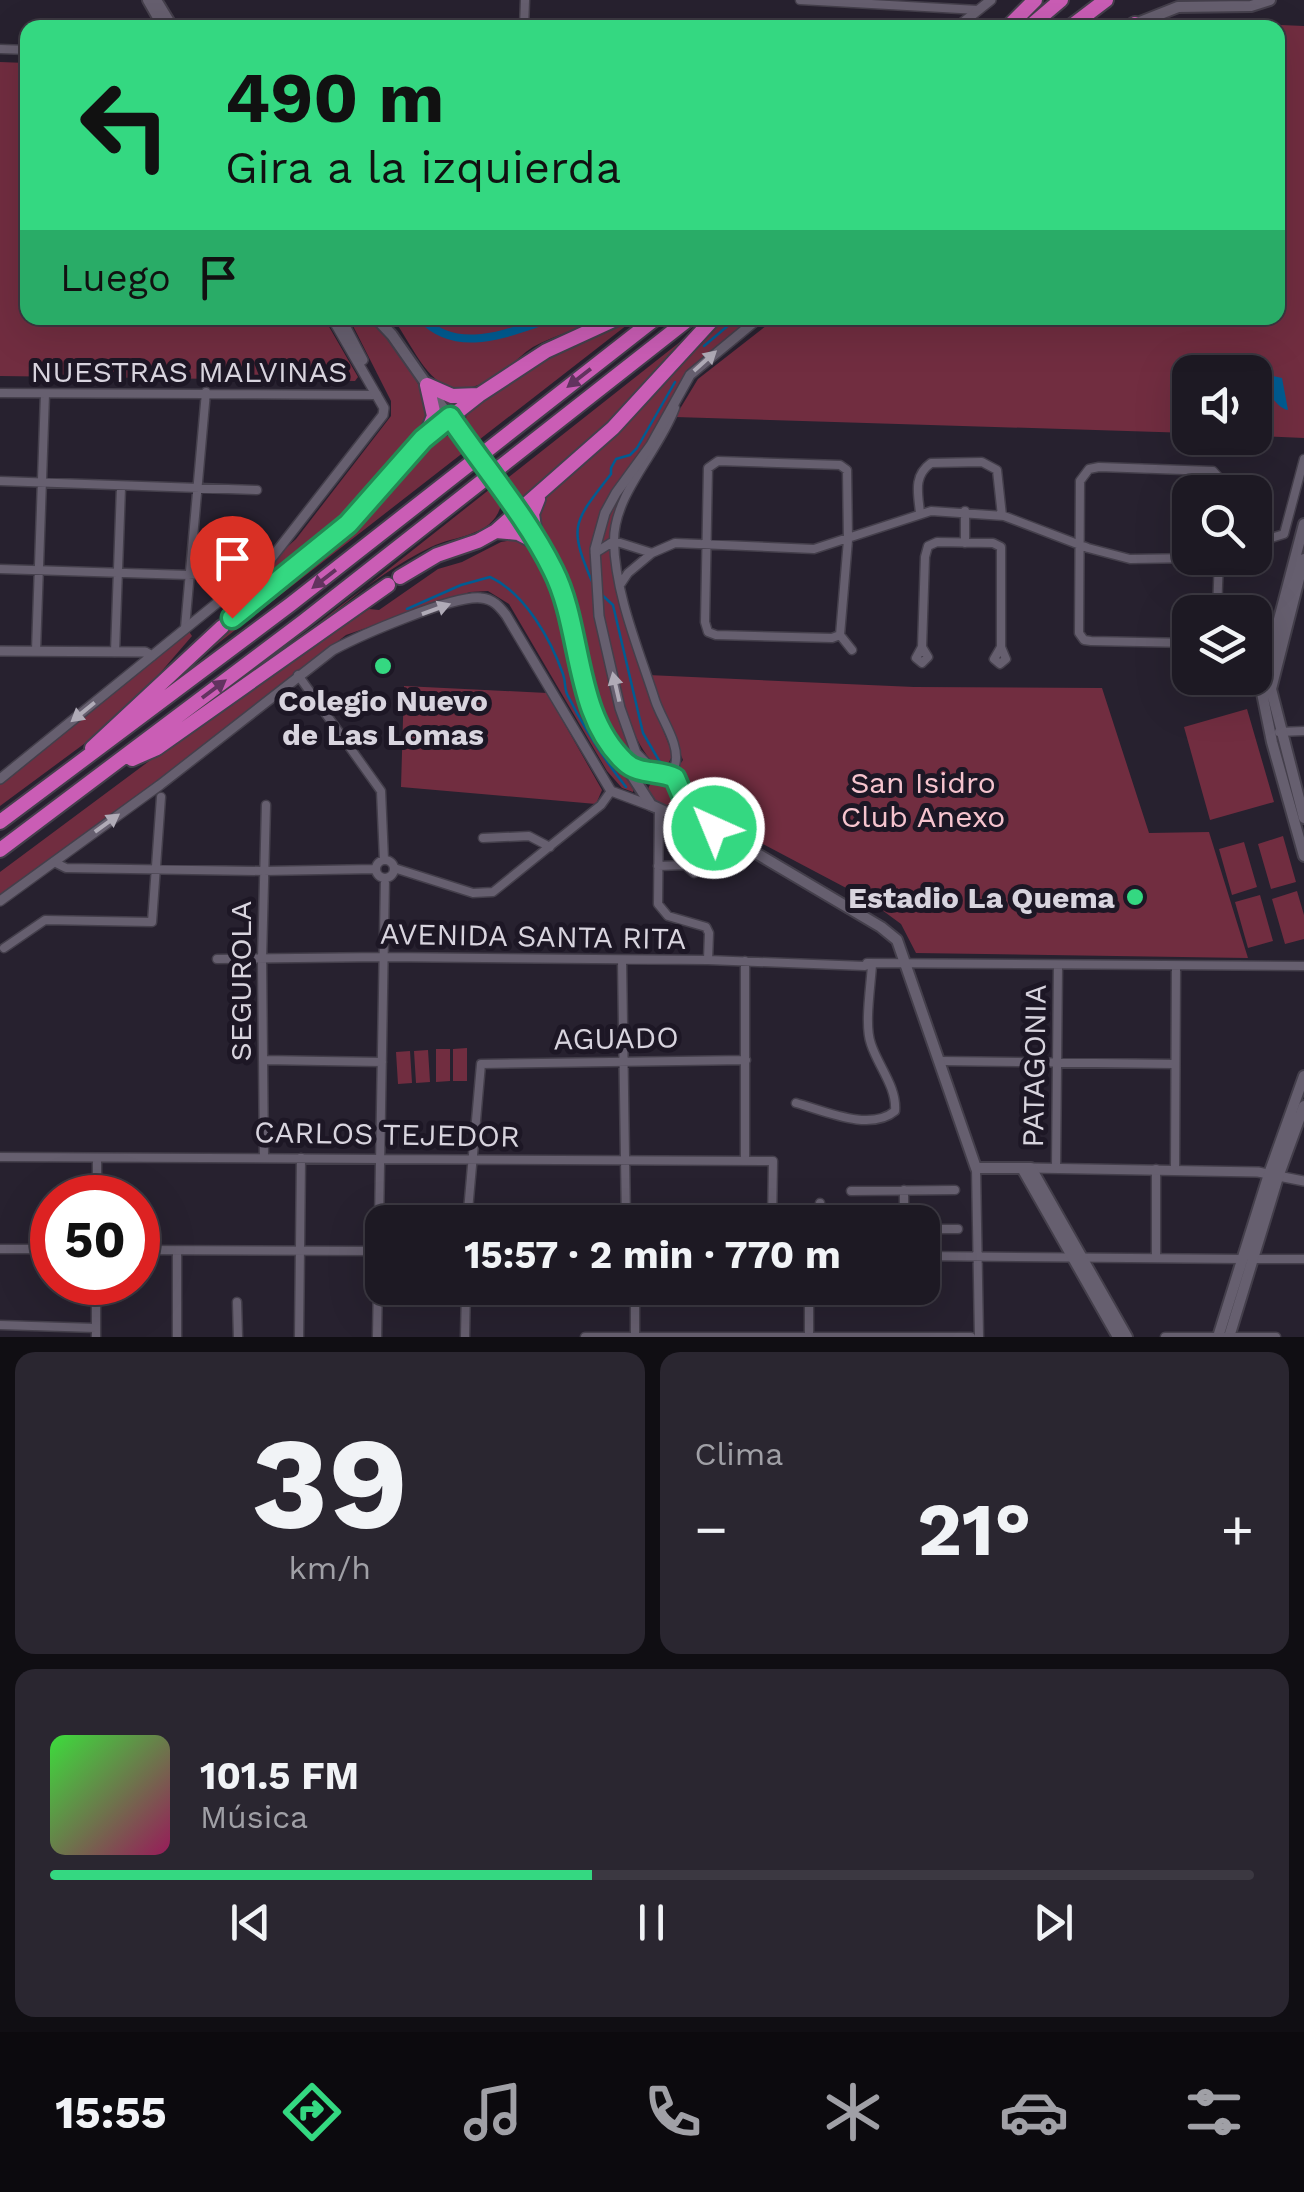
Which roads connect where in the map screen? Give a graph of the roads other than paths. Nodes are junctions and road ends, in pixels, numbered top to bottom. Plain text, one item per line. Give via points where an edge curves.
1 (800, 0) edge
2 (990, 0) edge
3 (1035, 0) edge
4 (1060, 0) edge
5 (1106, 0) edge
6 (1270, 0) edge
7 (978, 10) junction
8 (966, 20) edge
9 (1015, 20) edge
10 (1037, 20) edge
11 (1080, 20) edge
12 (1147, 20) edge
13 (336, 325) edge
14 (345, 325) edge
15 (383, 325) edge
16 (388, 325) edge
17 (602, 325) edge
18 (647, 325) edge
19 (681, 325) edge
20 (708, 325) edge
21 (749, 325) edge
22 (392, 335) junction
23 (427, 384) junction
24 (683, 385) junction
25 (206, 392) junction
26 (0, 393) edge
27 (44, 394) junction
28 (377, 395) junction
29 (479, 395) junction
30 (450, 417) junction
31 (423, 439) junction
32 (1304, 458) edge
33 (1216, 475) edge
34 (0, 481) edge
35 (43, 482) junction
36 (121, 487) junction
37 (198, 488) junction
38 (257, 490) dead end
39 (540, 494) junction
40 (920, 512) junction
41 (964, 512) junction
42 (516, 514) junction
43 (1002, 516) junction
44 (1304, 524) edge
45 (496, 531) junction
46 (1272, 538) edge
47 (848, 540) junction
48 (614, 541) junction
49 (536, 542) junction
50 (1080, 542) junction
51 (964, 543) junction
52 (708, 545) junction
53 (595, 553) junction
54 (652, 554) junction
55 (1172, 558) edge
56 (1304, 559) edge
57 (0, 568) edge
58 (40, 570) junction
59 (117, 572) junction
60 (188, 574) junction
61 (254, 574) junction
62 (620, 586) junction
63 (185, 628) junction
64 (840, 635) junction
65 (1172, 642) edge
66 (922, 646) dead end
67 (1001, 647) dead end
68 (0, 650) edge
69 (852, 650) dead end
70 (36, 651) junction
71 (115, 652) junction
72 (152, 656) junction
73 (298, 675) junction
74 (1304, 730) edge
75 (1275, 733) junction
76 (625, 762) junction
77 (109, 769) junction
78 (71, 771) junction
79 (660, 773) junction
80 (0, 779) edge
81 (611, 791) junction
82 (681, 794) junction
83 (645, 796) junction
84 (161, 797) dead end
85 (266, 805) dead end
86 (660, 809) junction
87 (1304, 818) edge
88 (0, 822) edge
89 (483, 838) dead end
90 (550, 847) junction
91 (0, 850) edge
92 (1304, 856) edge
93 (384, 860) junction
94 (54, 862) junction
95 (658, 866) junction
96 (376, 868) junction
97 (394, 868) junction
98 (156, 869) junction
99 (781, 870) junction
100 (263, 871) junction
101 (694, 873) dead end
102 (385, 878) junction
103 (0, 900) edge
104 (4, 948) dead end
105 (384, 956) junction
106 (217, 959) dead end
107 (262, 959) junction
108 (708, 960) junction
109 (622, 961) junction
110 (745, 961) junction
111 (907, 963) junction
112 (870, 964) junction
113 (1058, 965) junction
114 (1176, 966) junction
115 (1304, 966) edge
116 (263, 1060) junction
117 (623, 1060) junction
118 (746, 1060) junction
119 (941, 1061) junction
120 (382, 1062) junction
121 (1058, 1064) junction
122 (1174, 1064) junction
123 (1304, 1076) edge
124 (796, 1104) dead end
125 (1304, 1106) edge
126 (0, 1157) edge
127 (97, 1158) junction
128 (264, 1158) junction
129 (302, 1158) junction
130 (380, 1160) junction
131 (473, 1160) junction
132 (745, 1161) junction
133 (623, 1162) junction
134 (1056, 1167) junction
135 (976, 1168) junction
136 (1026, 1168) junction
137 (1156, 1168) junction
138 (1174, 1168) junction
139 (97, 1175) edge
140 (1273, 1176) junction
141 (1304, 1181) edge
142 (904, 1190) junction
143 (955, 1190) dead end
144 (851, 1191) dead end
145 (380, 1205) edge
146 (468, 1205) edge
147 (625, 1205) edge
148 (772, 1205) edge
149 (904, 1205) edge
150 (940, 1228) edge
151 (958, 1228) dead end
152 (0, 1249) edge
153 (30, 1250) edge
154 (160, 1250) edge
155 (177, 1250) junction
156 (365, 1251) edge
157 (300, 1252) junction
158 (940, 1256) edge
159 (977, 1256) junction
160 (1077, 1257) junction
161 (1156, 1258) junction
162 (1248, 1259) junction
163 (1304, 1259) edge
164 (237, 1302) dead end
165 (96, 1305) edge
166 (379, 1305) edge
167 (466, 1305) edge
168 (635, 1305) edge
169 (810, 1305) edge
170 (0, 1325) edge
171 (96, 1332) edge
172 (809, 1336) edge
173 (177, 1337) edge
174 (238, 1337) edge
175 (299, 1337) edge
176 (378, 1337) edge
177 (465, 1337) edge
178 (585, 1337) edge
179 (635, 1337) edge
180 (970, 1337) edge
181 (979, 1337) edge
182 (1118, 1337) edge
183 (1127, 1337) edge
184 (1165, 1337) edge
185 (1218, 1337) edge
186 (1229, 1337) edge
187 (1276, 1337) edge

1 - 7 street
2 - 7 street
3 - 9 highway
4 - 10 highway
5 - 11 highway
6 - 12 main road via 1178,7
7 - 8 street
13 - 28 street
14 - 28 street
15 - 22 main road
16 - 22 main road
17 - 29 highway via 546,350
18 -> 78 highway
77 -> 19 highway
20 - 39 highway via 613,428
24 -> 21 street
22 - 23 main road
23 - 29 highway via 455,397
23 - 30 main road
23 - 31 highway via 434,416
24 - 48 street via 666,430 625,500
24 - 53 street via 616,492
25 - 27 street, NUESTRAS MALVINAS
25 - 28 street, NUESTRAS MALVINAS
25 - 37 street
26 - 27 street, NUESTRAS MALVINAS
27 - 35 street
28 - 61 street via 383,415 289,539
29 - 30 highway
30 - 31 highway
30 - 42 main road, bridge
31 - 78 highway via 348,524 227,622
32 - 46 street via 1284,534
33 - 50 street via 1089,470 1080,481
34 - 35 street
35 - 36 street
35 - 58 street
36 - 37 street
36 - 59 street
37 - 38 street
37 - 60 street
39 - 42 highway
39 - 49 highway via 532,514
40 - 41 street
40 - 43 street via 918,481 926,467 982,462 998,470
40 - 47 street
41 - 43 street
41 - 51 street
42 - 45 highway
42 - 49 main road
43 - 50 street
44 - 75 main road via 1262,682
45 - 49 highway
45 - 77 highway via 394,581 157,748
47 - 52 street via 799,551
47 - 52 street via 844,466 718,461 708,468
47 - 64 street
48 - 53 street
48 - 54 street
48 - 62 street
49 - 76 main road via 568,608 592,706
50 - 55 street via 1130,559
50 - 65 street via 1084,640
51 - 66 street via 937,542 926,549
51 - 67 street via 993,543 1003,552
52 - 54 street via 675,544
52 - 64 street via 708,632
79 -> 53 street via 639,759 620,708 599,616
54 - 62 street
56 - 75 main road via 1272,682
57 - 58 street
58 - 59 street
58 - 70 street
59 - 60 street
59 - 71 street
60 - 61 street via 240,565
60 - 63 street
61 - 63 street
62 - 79 street via 677,755 675,765
63 - 72 street
64 - 69 street
68 - 70 street
70 - 71 street
71 - 72 street
72 -> 80 street
73 -> 81 street via 364,635 486,598 524,644
73 - 93 street via 380,791
94 -> 73 street
74 - 75 street
75 - 87 main road
75 - 92 main road
76 - 79 main road
76 - 83 main road
77 - 91 highway
78 - 88 highway
79 - 82 main road via 675,778
79 - 83 main road via 646,784
81 - 86 street
81 - 90 street
82 - 86 main road via 676,804
82 - 99 main road via 695,817
83 - 86 main road
84 - 98 street
85 - 100 street, SEGUROLA
86 - 95 street
86 - 99 main road
89 - 90 street via 529,836
90 - 97 street via 488,894
93 - 96 street
93 - 97 street
94 - 98 street via 66,868
94 - 103 street
95 - 101 street via 686,865
95 - 108 street via 662,912 706,927
96 - 100 street
96 - 102 street
97 - 102 street
98 - 100 street
98 - 104 street via 152,922 45,920
99 - 111 main road via 890,933
100 - 107 street, SEGUROLA
102 - 105 street
105 - 107 street, AVENIDA SANTA RITA
105 - 109 street, AVENIDA SANTA RITA
105 - 120 street
106 - 107 street, AVENIDA SANTA RITA
107 - 116 street, SEGUROLA
108 - 109 street, AVENIDA SANTA RITA
108 - 110 street, AVENIDA SANTA RITA
109 - 117 street
110 - 112 street, AVENIDA SANTA RITA
110 - 118 street
111 - 112 street, AVENIDA SANTA RITA
111 - 113 street, AVENIDA SANTA RITA
111 - 119 main road
112 - 124 street via 869,1038 895,1111 858,1120
113 - 114 street, AVENIDA SANTA RITA
113 - 121 street, PATAGONIA
114 - 115 street, AVENIDA SANTA RITA
114 - 122 street
116 - 120 street
116 - 128 street, SEGUROLA
117 - 118 street, AGUADO
117 - 131 street, AGUADO via 486,1062 480,1069
117 - 133 street
118 - 132 street
119 - 121 street
119 - 135 main road
120 - 130 street
121 - 122 street
121 - 134 street, PATAGONIA
122 - 138 street
123 - 140 main road
125 - 140 main road
126 - 127 street, CARLOS TEJEDOR
127 - 128 street, CARLOS TEJEDOR
127 - 139 street
128 - 129 street, CARLOS TEJEDOR
129 - 130 street, CARLOS TEJEDOR
129 - 157 street
130 - 131 street, CARLOS TEJEDOR
130 - 145 street
131 - 133 street, CARLOS TEJEDOR
131 - 146 street
132 - 133 street, CARLOS TEJEDOR
132 - 148 street, CARLOS TEJEDOR via 773,1161
133 - 147 street
134 - 136 street
134 - 137 street
135 - 136 main road
135 - 159 street, PATAGONIA
136 - 160 main road
137 - 138 street
137 - 161 street
138 - 140 street
140 - 141 street
140 - 162 main road
142 - 143 street
142 - 144 street
142 - 149 street
150 - 151 street
152 - 153 street
154 - 155 street
155 - 157 street
155 - 173 street
156 - 157 street
157 - 175 street
158 - 159 street
159 - 160 street
159 - 181 street, PATAGONIA
160 - 161 street
160 - 182 main road
160 - 183 main road
161 - 162 street
162 - 163 street
162 - 185 main road
162 - 186 main road
164 - 174 street
165 - 171 street
166 - 176 street
167 - 177 street
168 - 179 street
169 - 172 street
170 - 171 street
172 - 179 street
172 - 180 street
178 - 179 street
184 - 185 street
185 - 186 street
186 - 187 street

